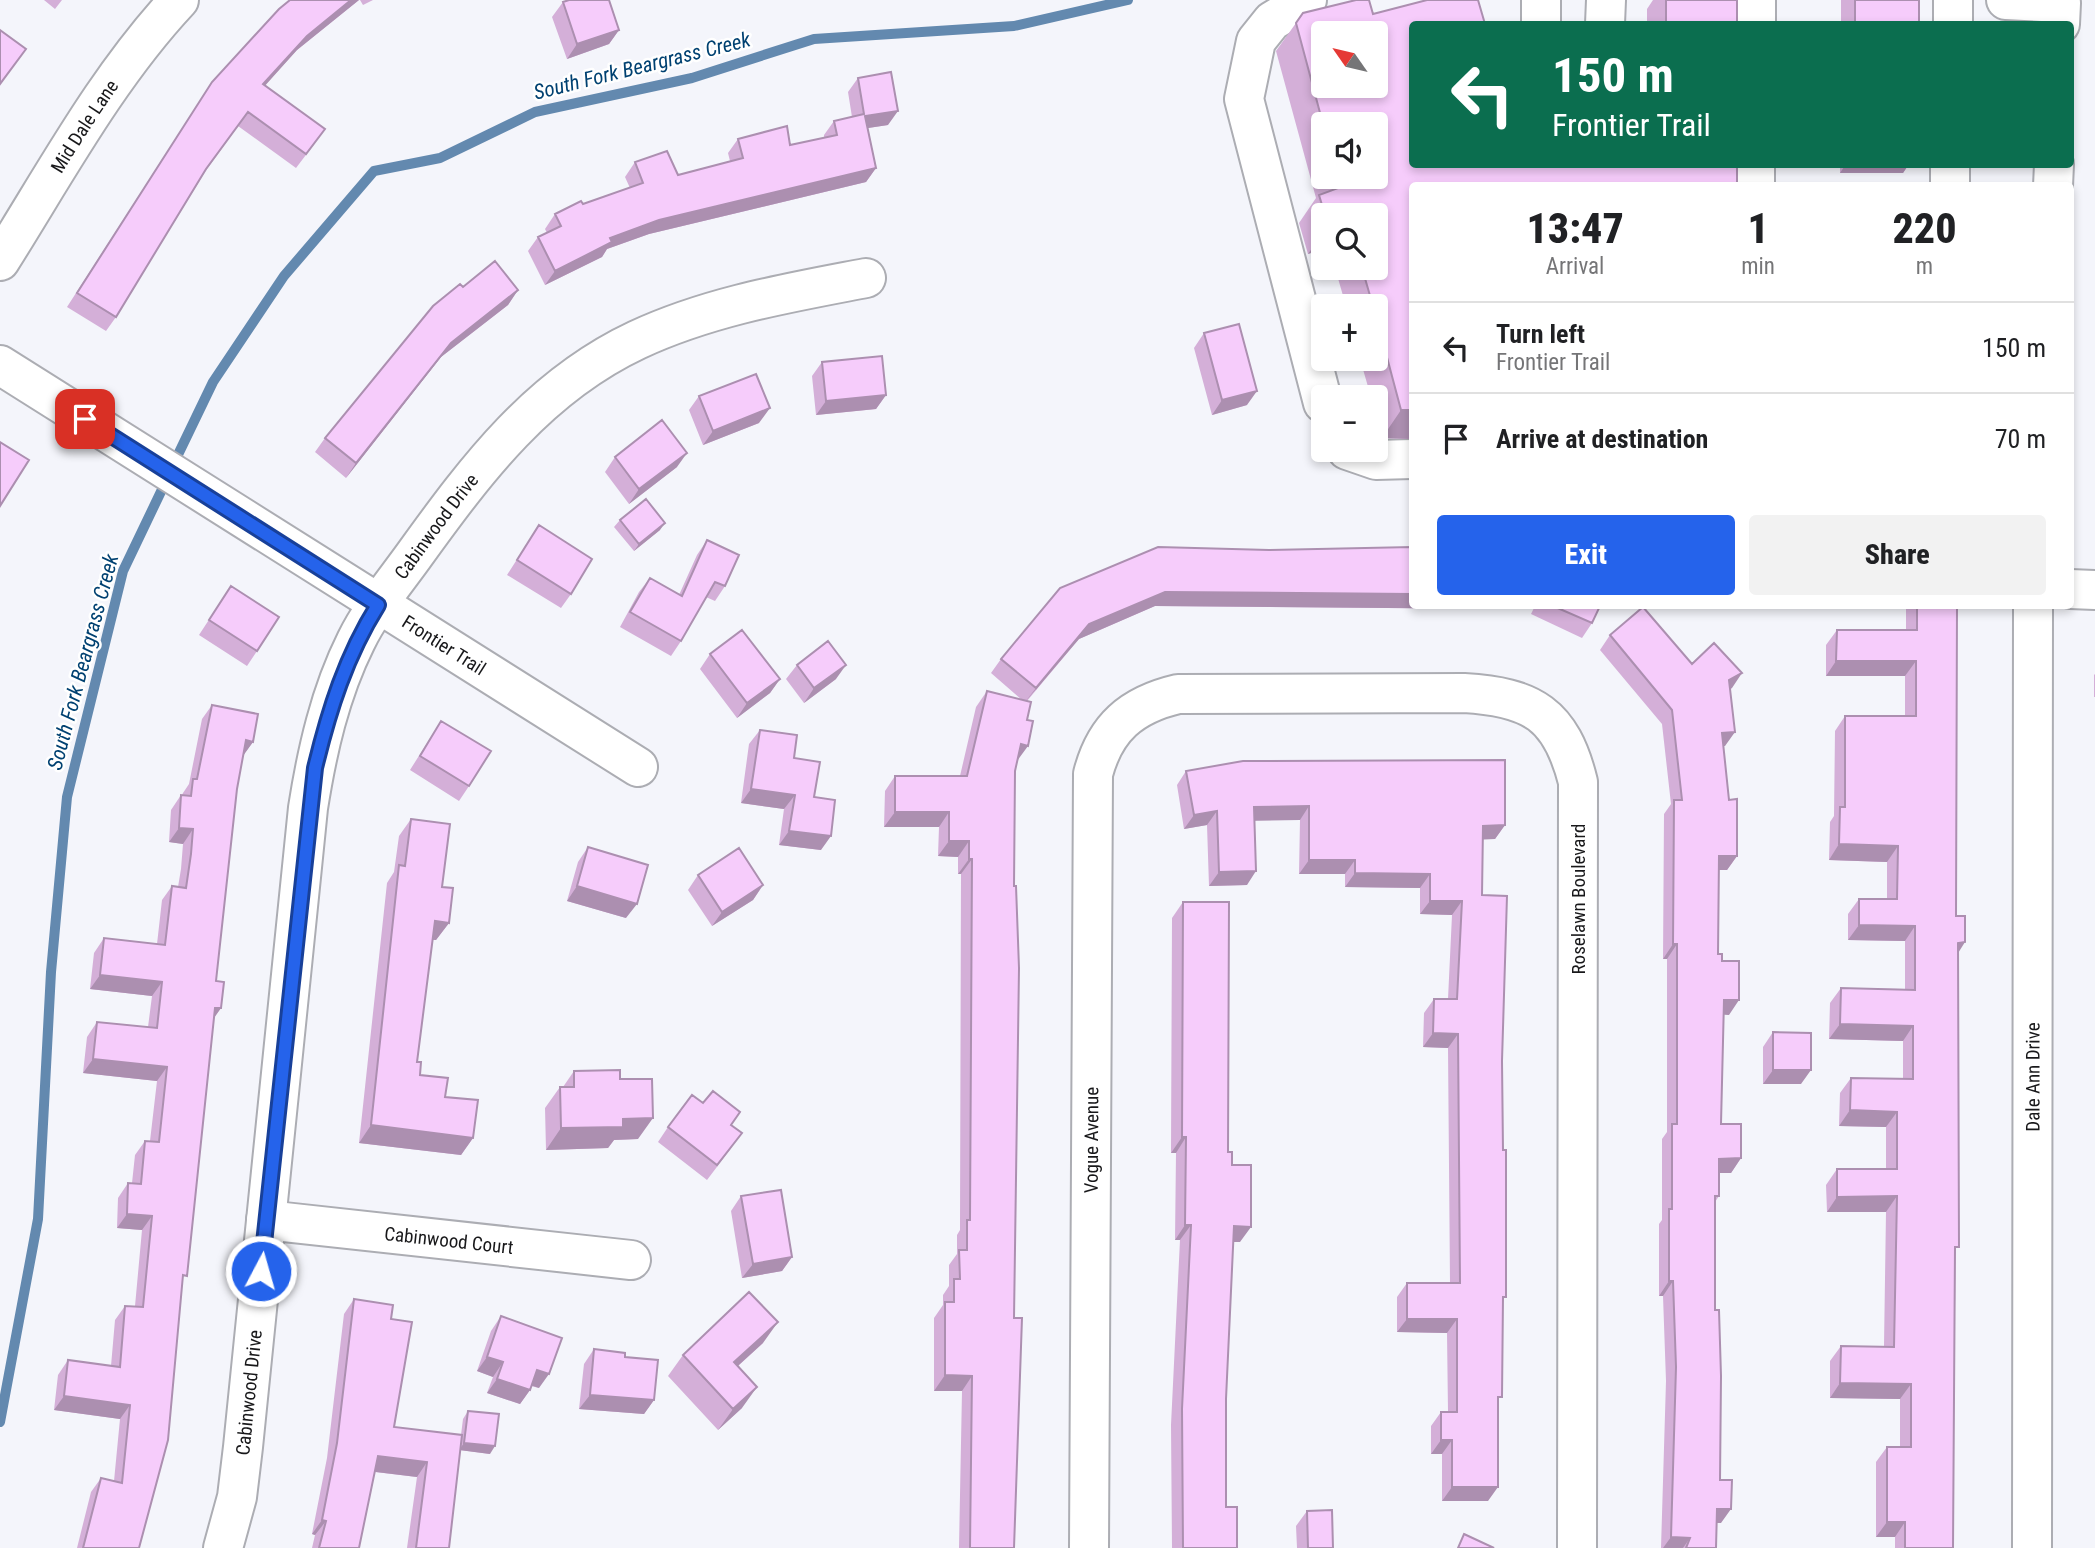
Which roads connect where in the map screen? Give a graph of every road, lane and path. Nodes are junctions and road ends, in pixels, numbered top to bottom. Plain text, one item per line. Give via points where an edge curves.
1 (179, 0) edge
2 (1307, 0) edge
3 (1541, 0) edge
4 (1606, 0) edge
5 (1756, 0) edge
6 (1953, 0) edge
7 (2006, 0) edge
8 (1541, 21) edge
9 (1605, 21) edge
10 (1756, 21) edge
11 (1953, 21) edge
12 (2060, 21) edge
13 (0, 261) edge
14 (866, 278) dead end
15 (0, 365) edge
16 (1318, 385) edge
17 (1409, 458) edge
18 (1388, 459) edge
19 (2074, 589) edge
20 (2095, 590) edge
21 (378, 605) junction
22 (2033, 609) edge
23 (1107, 736) joint
24 (638, 767) dead end
25 (266, 1220) junction
26 (631, 1260) dead end
27 (223, 1548) edge
28 (1089, 1548) edge
29 (1577, 1548) edge
30 (2032, 1548) edge

1 - 13 street, Mid Dale Lane via 114,80
2 - 16 street via 1272,21 1256,41 1244,99
3 - 8 street
4 - 9 street
5 - 10 street
6 - 11 street
7 - 12 street via 2061,3
14 - 21 street, Cabinwood Drive via 698,315 590,367 530,412 500,442
15 - 21 street, Frontier Trail
17 - 18 street
19 - 20 street
21 - 24 street, Frontier Trail
21 - 25 street, Cabinwood Drive via 348,658 315,768
22 - 30 street, Dale Ann Drive
23 - 28 street, Vogue Avenue via 1093,774
23 - 29 street, Roselawn Boulevard via 1131,712 1178,694 1502,695 1522,702 1556,728 1571,754 1578,782
25 - 26 street, Cabinwood Court
25 - 27 street, Cabinwood Drive via 242,1460

